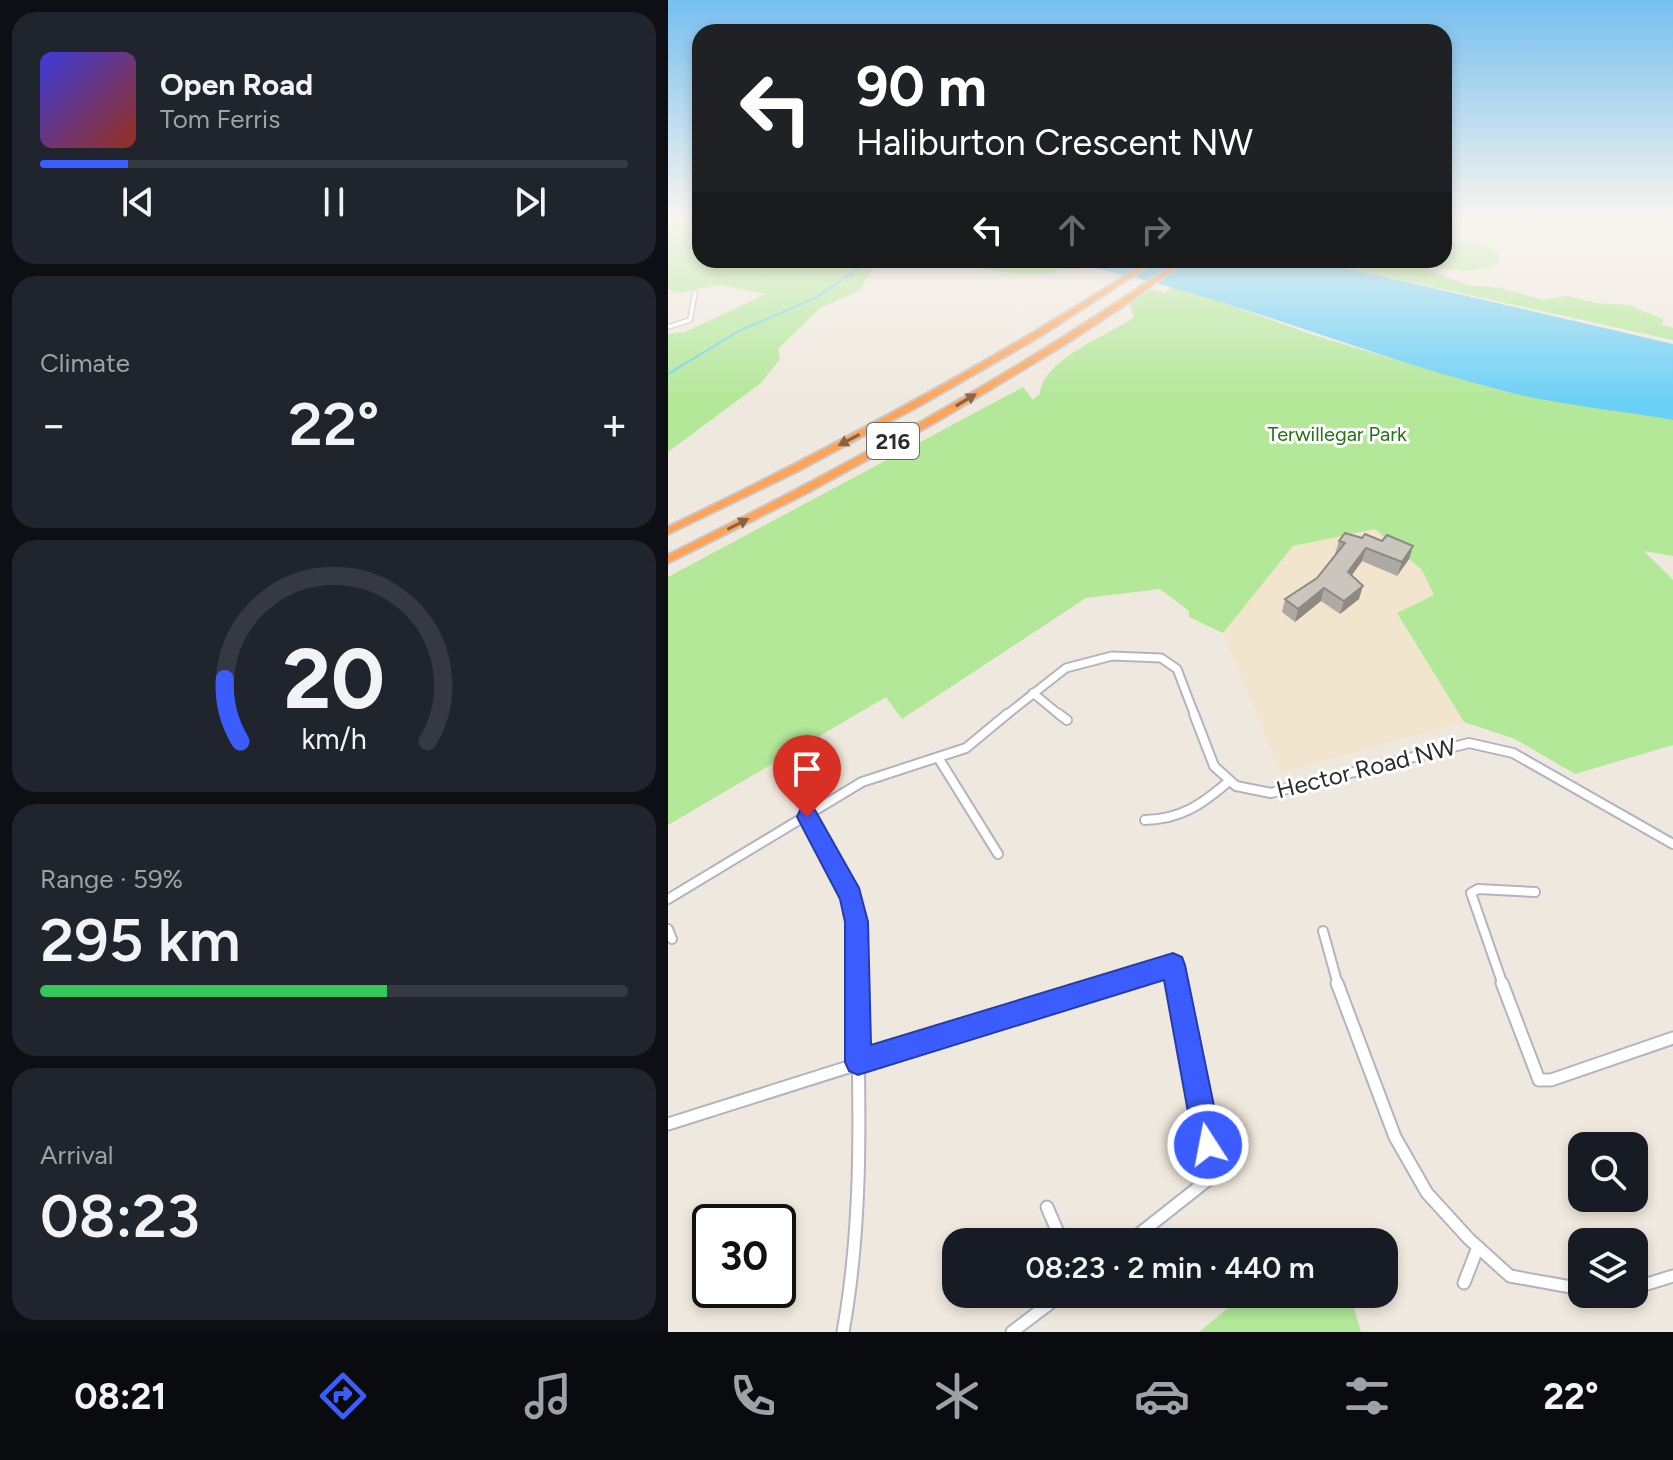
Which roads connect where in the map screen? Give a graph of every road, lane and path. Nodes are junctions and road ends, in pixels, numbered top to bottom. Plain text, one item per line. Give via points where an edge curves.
1 (1127, 278) edge
2 (1158, 278) edge
3 (695, 293) dead end
4 (668, 327) edge
5 (668, 531) edge
6 (668, 559) edge
7 (1033, 693) junction
8 (1067, 720) dead end
9 (939, 759) junction
10 (1228, 782) junction
11 (807, 817) junction
12 (1145, 820) dead end
13 (1673, 844) edge
14 (998, 854) dead end
15 (1535, 892) dead end
16 (668, 899) edge
17 (1323, 931) dead end
18 (1673, 1038) edge
19 (858, 1062) junction
20 (668, 1124) edge
21 (1047, 1207) dead end
22 (1056, 1228) edge
23 (1147, 1228) edge
24 (1478, 1247) junction
25 (1673, 1276) edge
26 (1464, 1283) dead end
27 (1648, 1284) edge
28 (1568, 1286) edge
29 (1044, 1308) edge
30 (843, 1332) edge
31 (1012, 1332) edge

1 -> 5 highway, 216 via 921,401
6 -> 2 highway, 216 via 930,421
3 - 4 street via 692,318
7 - 8 street
7 - 9 street via 966,748
7 - 10 street via 1048,679 1087,662 1112,656 1161,658 1177,669 1206,748
9 - 11 street via 862,782
9 - 14 street
10 - 12 street via 1196,811 1176,820
10 - 13 street, Hector Road NW via 1271,793 1469,743 1513,753
11 - 16 street
11 - 19 street via 850,896 857,922
15 - 18 street via 1471,893 1539,1080
17 - 24 street via 1329,963 1395,1137 1427,1193
19 - 20 street
19 - 23 street via 1173,965 1214,1175
19 - 30 street via 859,1219 855,1280
21 - 22 street
24 - 26 street
24 - 28 street via 1510,1276
25 - 27 street
29 - 31 street

